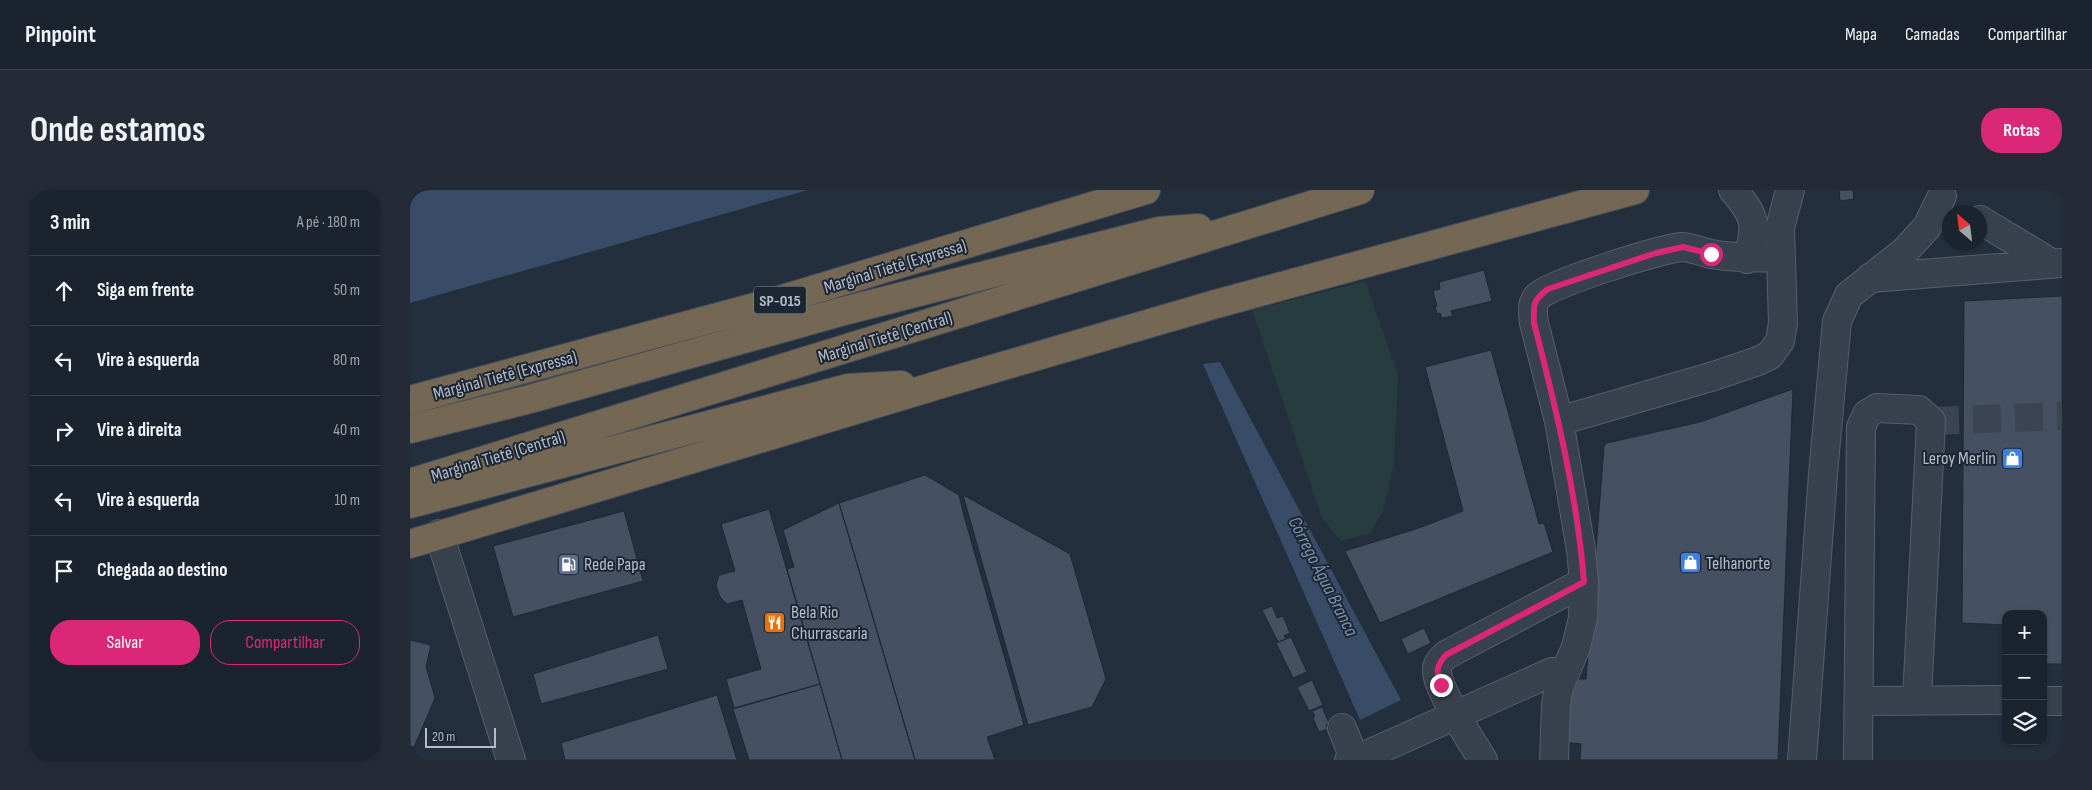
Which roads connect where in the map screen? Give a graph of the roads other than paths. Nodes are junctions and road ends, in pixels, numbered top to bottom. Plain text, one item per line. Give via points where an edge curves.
1 (1146, 190) edge
2 (1360, 190) edge
3 (1635, 190) edge
4 (1733, 190) edge
5 (1790, 190) edge
6 (1940, 193) edge
7 (1958, 205) edge
8 (1987, 224) edge
9 (1246, 225) junction
10 (1780, 257) junction
11 (1747, 259) junction
12 (2058, 263) edge
13 (1870, 278) junction
14 (948, 382) junction
15 (410, 400) edge
16 (1559, 421) junction
17 (410, 429) edge
18 (410, 483) edge
19 (410, 504) edge
20 (439, 534) junction
21 (410, 544) edge
22 (1584, 582) junction
23 (1564, 672) junction
24 (1917, 700) junction
25 (2002, 700) edge
26 (1859, 701) junction
27 (2047, 701) edge
28 (2062, 701) edge
29 (1456, 715) junction
30 (1342, 728) dead end
31 (511, 760) edge
32 (1353, 760) edge
33 (1483, 760) edge
34 (1554, 760) edge
35 (1802, 760) edge
36 (1858, 760) edge

1 - 15 highway, Marginal Tietê (Expressa) / SP-015 via 766,304
2 - 9 highway, Marginal Tietê (Central)
3 - 14 highway via 1216,304
4 - 11 street via 1752,218 1755,229
5 - 10 street via 1780,228
6 - 7 street
6 - 13 street via 1927,227 1905,251
8 - 12 street
9 - 17 highway via 1158,231 840,312 530,399
9 - 18 highway, Marginal Tietê (Central)
10 - 11 street
10 - 16 street via 1784,323 1780,341 1770,354 1714,376
11 - 16 street via 1683,247 1596,272 1548,289 1538,297 1533,307 1534,323
12 - 13 street
13 - 35 street via 1849,295 1837,321
14 - 19 highway via 848,388
14 - 20 highway
16 - 22 street
20 - 21 highway
20 - 31 street
22 - 23 street via 1583,618 1576,647
22 - 29 street via 1446,655 1438,664 1437,672
23 - 29 street via 1552,672
23 - 34 street via 1556,704
24 - 25 street
24 - 26 street
24 - 26 street via 1931,421 1919,410 1877,408 1867,414 1861,427
26 - 36 street
27 - 28 street
29 - 32 street
29 - 33 street
30 - 32 street

